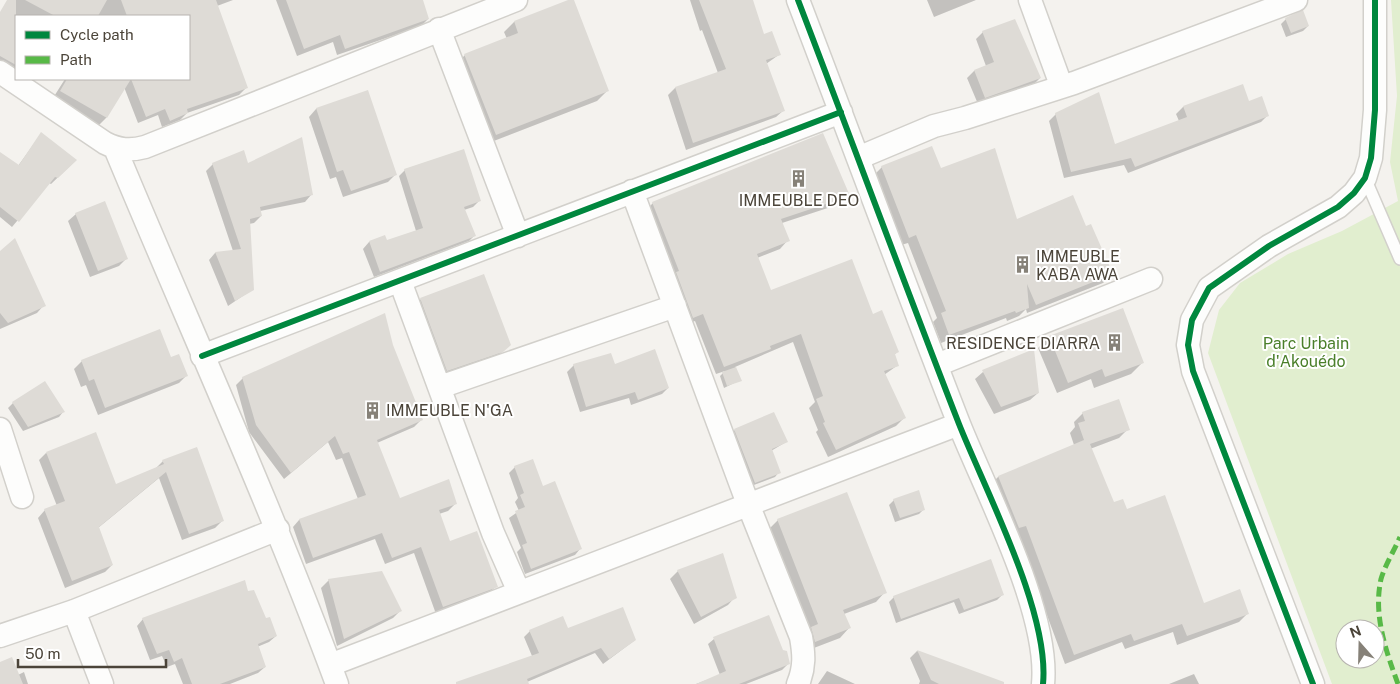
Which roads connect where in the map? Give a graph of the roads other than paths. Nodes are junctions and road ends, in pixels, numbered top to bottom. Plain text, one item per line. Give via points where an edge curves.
1 (516, 0) edge
2 (798, 0) edge
3 (1030, 0) edge
4 (1296, 0) edge
5 (1375, 0) edge
6 (439, 30) junction
7 (0, 72) edge
8 (1061, 85) junction
9 (841, 112) junction
10 (115, 148) junction
11 (858, 158) junction
12 (1365, 178) junction
13 (632, 191) junction
14 (518, 236) junction
15 (1400, 259) edge
16 (1151, 279) dead end
17 (400, 281) junction
18 (676, 306) junction
19 (202, 356) junction
20 (937, 366) junction
21 (440, 387) junction
22 (959, 424) junction
23 (0, 429) edge
24 (22, 497) dead end
25 (748, 504) junction
26 (278, 529) junction
27 (519, 592) junction
28 (74, 611) junction
29 (0, 636) edge
30 (334, 674) edge
31 (102, 684) edge
32 (798, 684) edge
33 (1043, 684) edge
34 (1313, 684) edge

1 - 6 street
2 - 9 street
3 - 8 street
4 - 8 street via 1074,83
5 - 12 street via 1375,110 1371,158
6 - 10 street via 145,147 131,150
6 - 14 street
7 - 10 street
8 - 11 street via 934,126
9 - 11 street
9 - 13 street
10 - 19 street
11 - 20 street
12 - 15 lane
12 - 34 street via 1338,207 1269,246 1209,288 1192,320 1188,345 1194,371
13 - 14 street
13 - 18 street
14 - 17 street
16 - 20 street
17 - 19 street
17 - 21 street
18 - 21 street
18 - 25 street
19 - 26 street
20 - 22 street
21 - 27 street via 493,534
22 - 25 street
22 - 33 street via 1022,576 1042,650
23 - 24 street
25 - 27 street
25 - 32 street via 801,637 803,671
26 - 28 street
26 - 30 street
27 - 30 street
28 - 29 street
28 - 31 street

